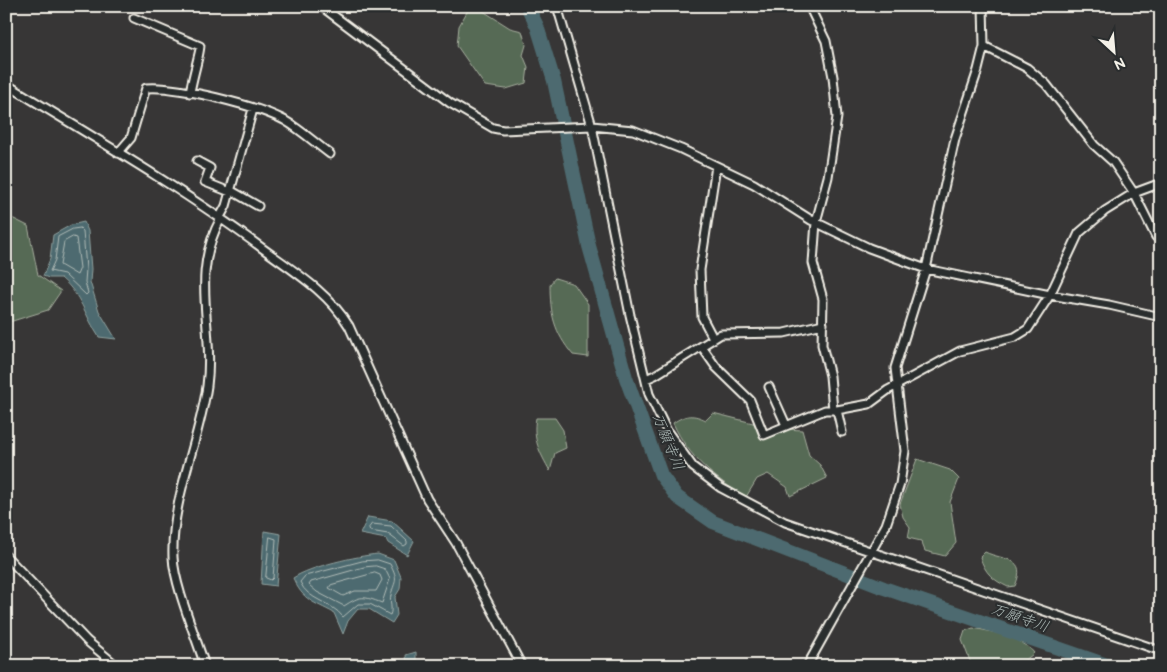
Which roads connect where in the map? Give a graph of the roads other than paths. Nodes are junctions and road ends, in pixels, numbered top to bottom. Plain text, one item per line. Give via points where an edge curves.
1 (321, 6) edge
2 (557, 6) edge
3 (809, 6) edge
4 (983, 6) edge
5 (134, 18) dead end
6 (984, 46) junction
7 (6, 84) edge
8 (190, 93) junction
9 (253, 109) junction
10 (590, 127) junction
11 (118, 153) junction
12 (330, 154) dead end
13 (197, 161) dead end
14 (716, 166) junction
15 (1161, 183) edge
16 (230, 191) junction
17 (1134, 193) junction
18 (258, 206) dead end
19 (221, 218) junction
20 (816, 222) junction
21 (1161, 239) edge
22 (926, 269) junction
23 (1050, 295) junction
24 (1161, 317) edge
25 (823, 324) junction
26 (713, 338) junction
27 (702, 347) junction
28 (646, 379) junction
29 (898, 386) junction
30 (769, 388) dead end
31 (835, 410) junction
32 (786, 425) junction
33 (842, 432) dead end
34 (870, 551) junction
35 (6, 556) edge
36 (1161, 651) edge
37 (117, 666) edge
38 (205, 666) edge
39 (522, 666) edge
40 (807, 666) edge

1 - 10 street via 469,116 503,130
2 - 10 street
3 - 20 street via 826,41 837,117 828,177
4 - 6 street
5 - 8 street via 200,46
6 - 17 street via 1027,68 1046,84 1094,145 1113,162
6 - 22 street via 955,139
7 - 11 street
8 - 9 street
8 - 11 street via 146,88 131,138
9 - 12 street via 285,121
9 - 16 street
10 - 14 street via 633,130
10 - 28 street
11 - 19 street
13 - 16 street via 210,168 205,182
14 - 20 street via 778,197
14 - 26 street via 700,270 702,317
15 - 17 street
16 - 18 street
16 - 19 street
17 - 21 street via 1156,237
17 - 23 street via 1105,210 1079,233
19 - 38 street via 209,244 204,277 207,385 179,508 173,557
19 - 39 street via 315,286 341,314 427,499 456,543
20 - 22 street via 869,248
20 - 25 street via 813,262 823,299
22 - 23 street
22 - 29 street via 896,368
23 - 24 street
23 - 29 street via 1028,329 1015,337 960,351
25 - 26 street via 784,333 720,334
25 - 31 street via 822,345
26 - 27 street
27 - 28 street
27 - 32 street via 716,367 750,400 764,435
28 - 34 street via 649,394 667,431 693,467 708,479 785,522
29 - 31 street via 869,404
29 - 34 street via 905,451 901,476 886,525
30 - 32 street
31 - 32 street via 825,410
31 - 33 street
34 - 36 street
34 - 40 street
35 - 37 street via 88,641

